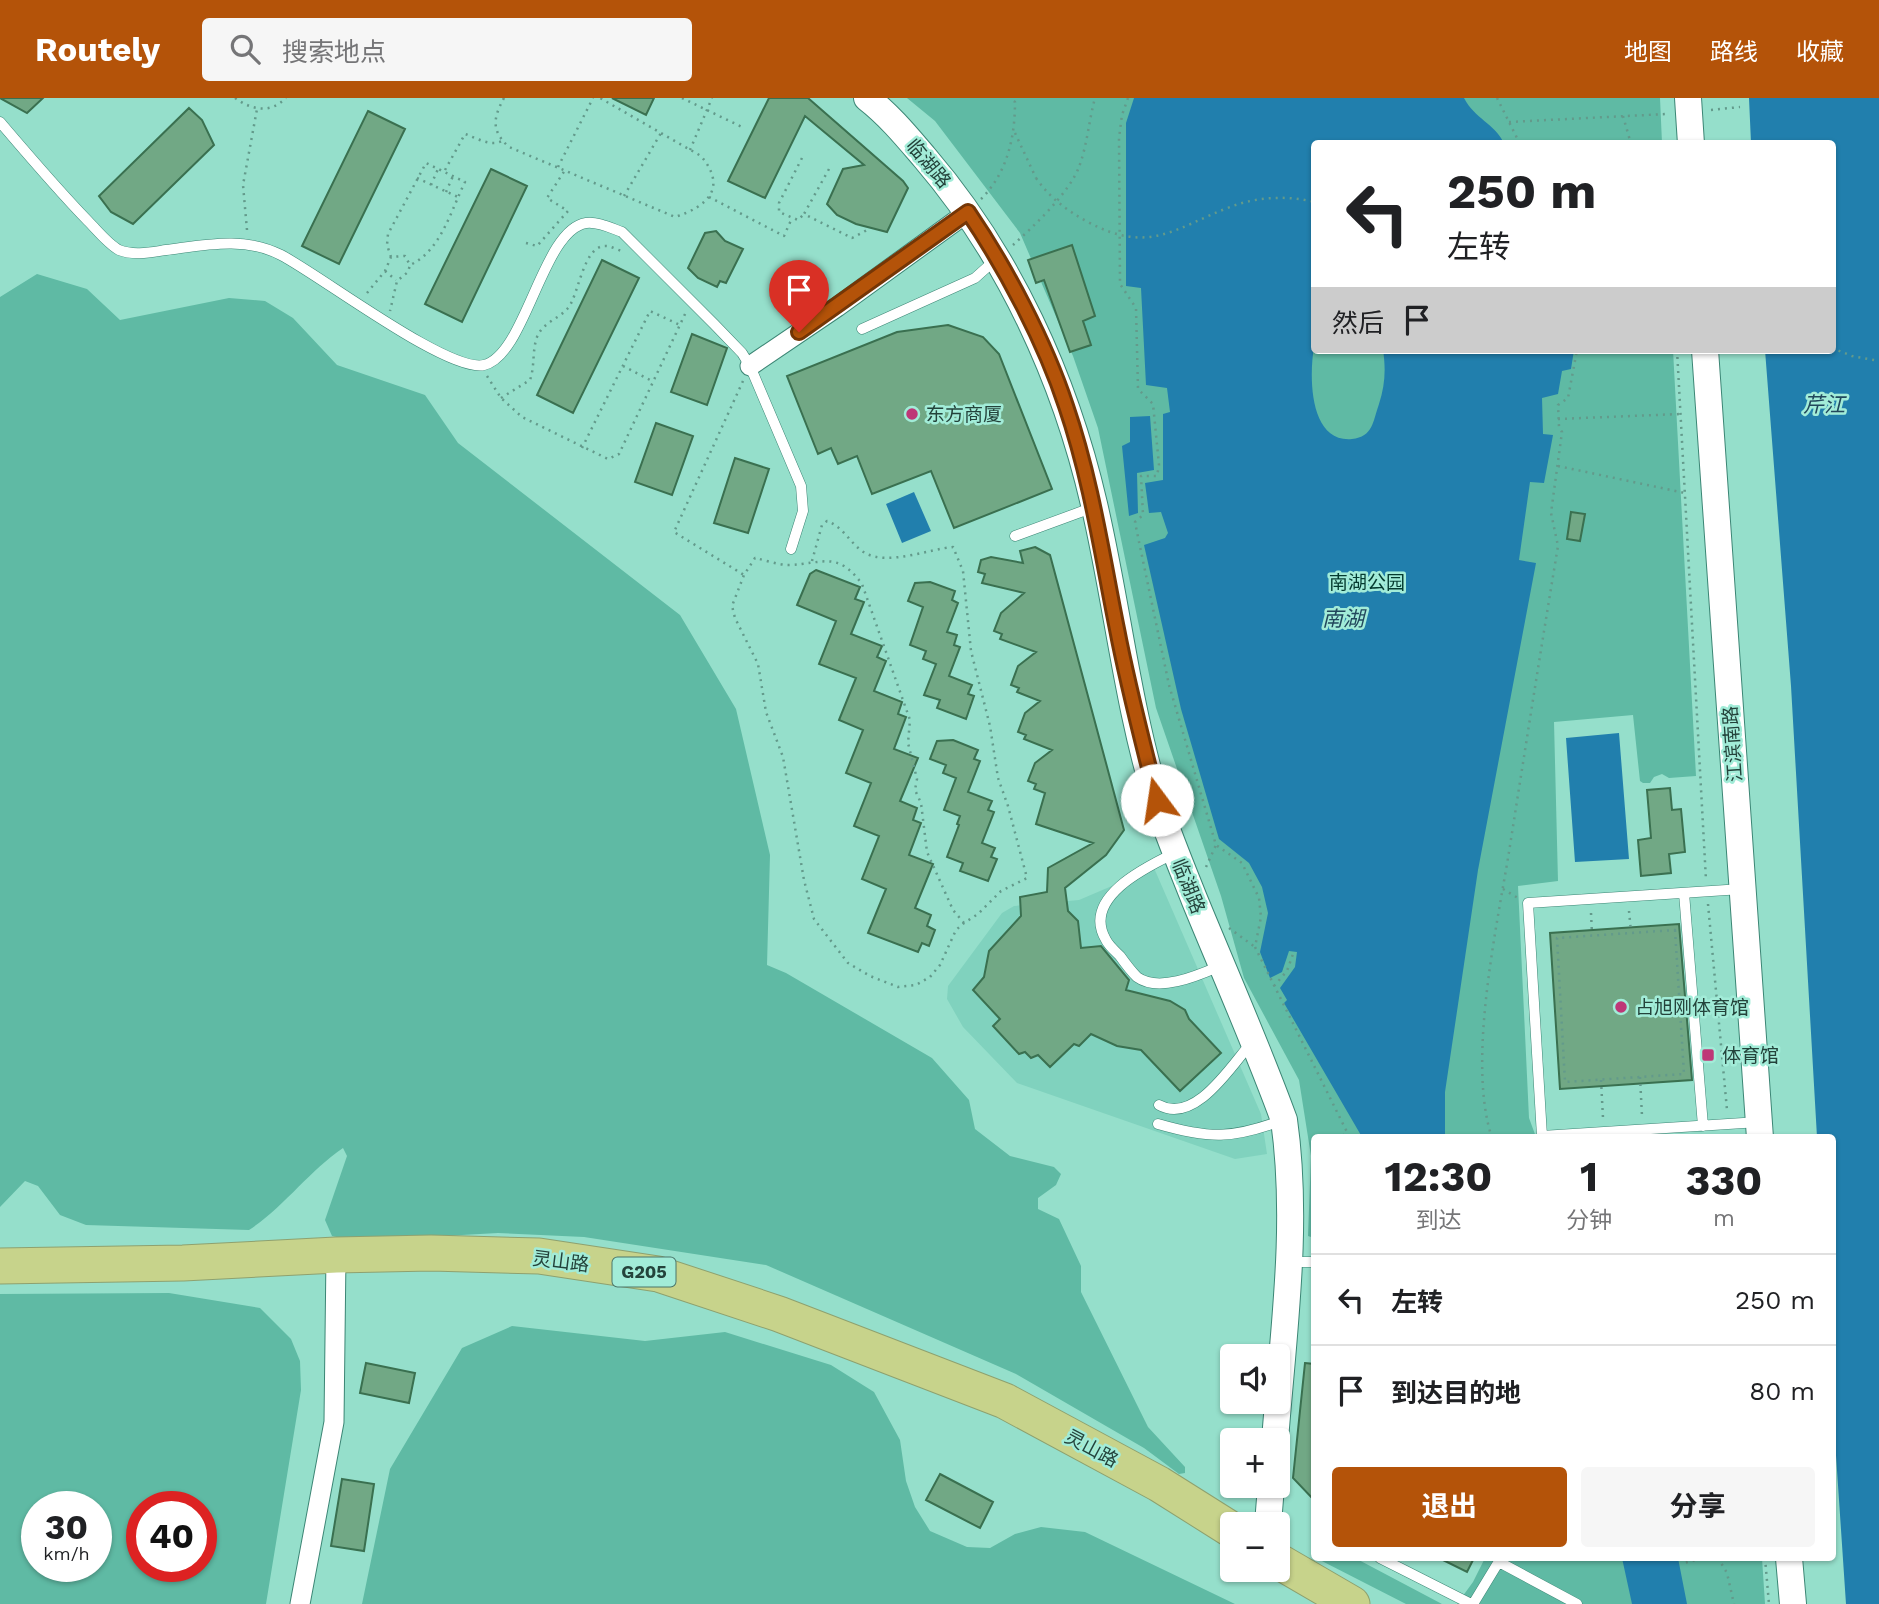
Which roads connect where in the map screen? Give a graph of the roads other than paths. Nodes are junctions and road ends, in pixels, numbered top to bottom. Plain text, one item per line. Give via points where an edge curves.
1 (867, 98) edge
2 (1688, 105) edge
3 (0, 122) edge
4 (1691, 140) edge
5 (968, 212) junction
6 (997, 258) junction
7 (862, 328) dead end
8 (1705, 354) edge
9 (750, 366) junction
10 (1095, 506) junction
11 (1015, 536) dead end
12 (791, 549) dead end
13 (1175, 853) junction
14 (1742, 889) junction
15 (1685, 893) junction
16 (1220, 966) junction
17 (1252, 1041) junction
18 (1159, 1105) dead end
19 (1284, 1120) junction
20 (1158, 1124) dead end
21 (1703, 1126) junction
22 (1759, 1130) edge
23 (1542, 1134) edge
24 (1572, 1134) edge
25 (336, 1255) junction
26 (1301, 1262) edge
27 (0, 1266) edge
28 (1277, 1428) edge
29 (1220, 1522) edge
30 (1386, 1561) edge
31 (1499, 1561) edge
32 (1502, 1561) edge
33 (1789, 1561) edge
34 (1290, 1568) edge
35 (300, 1604) edge
36 (1352, 1604) edge
37 (1472, 1604) edge
38 (1577, 1604) edge
39 (1793, 1604) edge

1 - 5 street, 临湖路 via 887,113
2 - 4 street
3 - 9 lane via 64,197 120,250 141,254 217,243 248,244 279,254 454,361 479,365 495,359 514,336 554,251 571,230 586,223 604,225 622,232 646,255
5 - 6 street, 临湖路
5 - 9 street
6 - 7 lane via 975,278
6 - 10 street, 临湖路 via 1066,404
8 - 14 street, 江滨南路
9 - 12 lane via 801,486 803,511
10 - 11 lane
10 - 13 street, 临湖路 via 1137,719
13 - 16 street, 临湖路
13 - 16 lane via 1114,891 1102,912 1105,939 1138,977 1151,983 1170,982
14 - 15 lane
14 - 22 street, 江滨南路
15 - 21 lane
15 - 23 lane via 1528,903
16 - 17 street, 临湖路
17 - 18 lane via 1189,1108
17 - 19 street, 临湖路
19 - 20 lane via 1229,1137 1191,1134
19 - 26 street, 临湖路
21 - 22 lane via 1728,1124
21 - 24 lane
25 - 27 highway, 灵山路 / G205 via 183,1264
25 - 29 highway, 灵山路 / G205 via 539,1256 658,1274 779,1314 1005,1401
25 - 35 street via 334,1422
26 - 28 street, 临湖路
30 - 37 lane
31 - 37 lane
32 - 38 lane
33 - 39 street
34 - 36 highway

